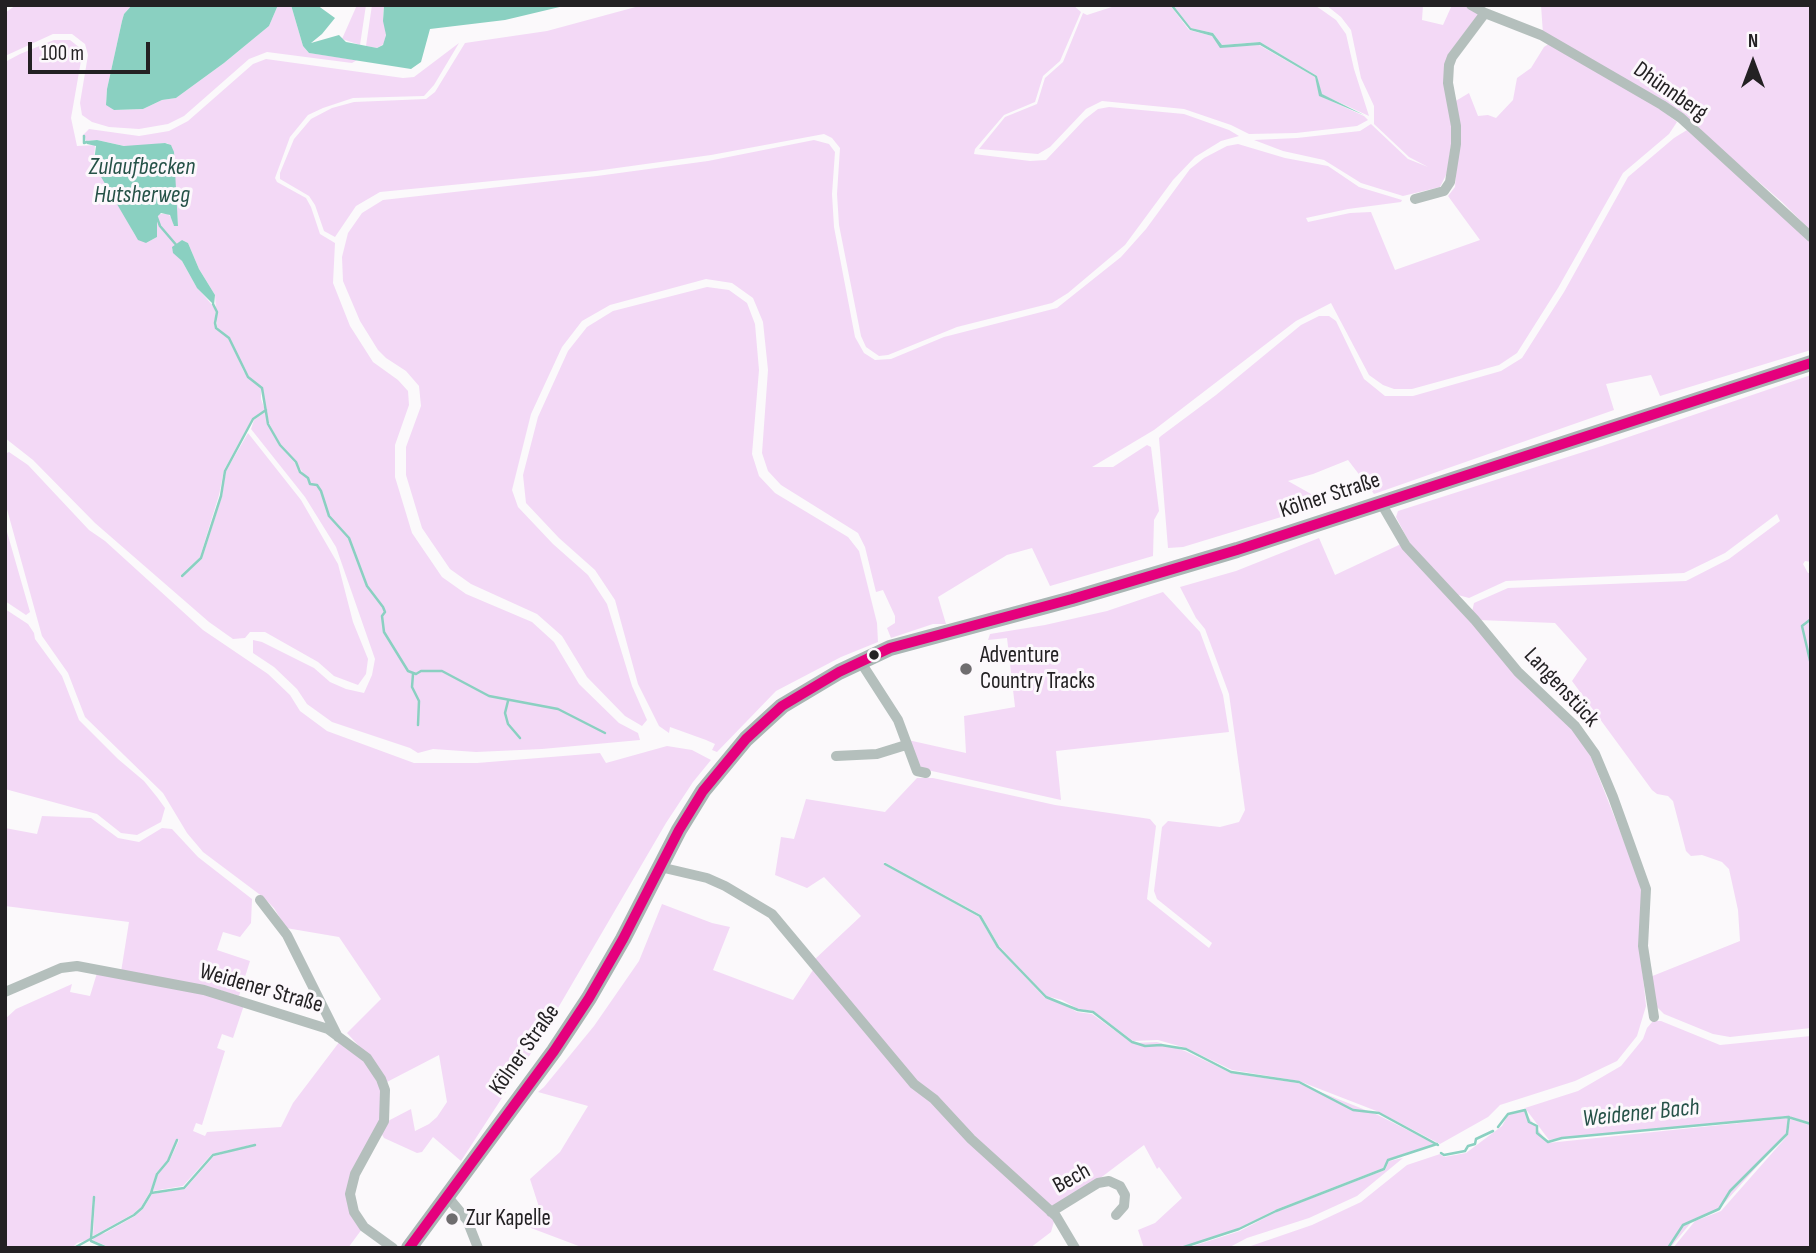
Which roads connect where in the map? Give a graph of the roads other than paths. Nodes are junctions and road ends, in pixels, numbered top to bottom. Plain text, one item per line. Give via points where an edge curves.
1 (1471, 5) edge
2 (1485, 13) junction
3 (1415, 199) dead end
4 (1811, 237) edge
5 (1811, 363) edge
6 (1381, 503) junction
7 (860, 660) junction
8 (906, 745) junction
9 (836, 757) dead end
10 (926, 773) dead end
11 (660, 867) junction
12 (260, 900) dead end
13 (5, 992) edge
14 (1654, 1017) dead end
15 (338, 1037) junction
16 (447, 1196) junction
17 (1051, 1212) junction
18 (1116, 1214) dead end
19 (411, 1247) edge
20 (393, 1248) edge
21 (478, 1248) edge
22 (1075, 1248) edge

1 - 2 street, Dhünnberg
2 - 3 street via 1449,65 1456,126 1450,182 1444,191
2 - 4 street, Dhünnberg via 1541,35 1662,104
5 - 6 main road, Kölner Straße
6 - 7 main road, Kölner Straße via 1163,573
6 - 14 street, Langenstück via 1406,546 1518,672 1575,726 1594,754 1646,889 1643,946
7 - 8 street via 898,720
7 - 11 main road, Kölner Straße via 782,706 746,739 692,807
8 - 9 street via 877,754
8 - 10 street via 917,771
11 - 16 main road, Kölner Straße via 589,998
11 - 17 street via 707,878 772,914 915,1084
12 - 15 street via 287,935
13 - 15 street, Weidener Straße via 61,968 77,966 204,990 317,1024
15 - 20 street, Weidener Straße via 367,1058 385,1090 384,1121 355,1174 351,1194 354,1212 364,1227
16 - 19 main road, Kölner Straße
16 - 21 street via 467,1220
17 - 18 street, Bech via 1109,1181 1125,1195 1124,1206
17 - 22 street, Bech

